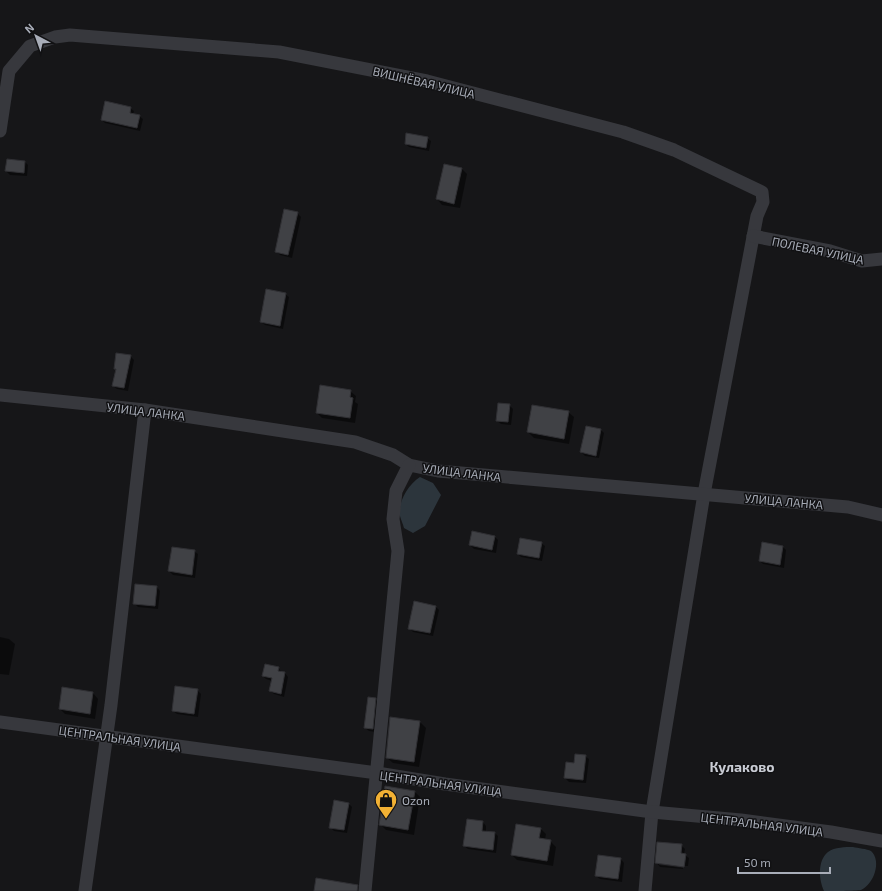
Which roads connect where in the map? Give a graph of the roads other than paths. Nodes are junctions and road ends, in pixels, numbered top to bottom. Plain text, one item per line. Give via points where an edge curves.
1 (0, 131) edge
2 (753, 236) junction
3 (882, 259) edge
4 (0, 395) edge
5 (145, 410) junction
6 (409, 465) junction
7 (704, 494) junction
8 (882, 514) edge
9 (0, 722) edge
10 (106, 736) junction
11 (377, 773) junction
12 (652, 812) junction
13 (882, 841) edge
14 (85, 891) edge
15 (365, 891) edge
16 (645, 891) edge

1 - 2 street, ВИШНЁВАЯ УЛИЦА via 9,71 30,46 54,37 70,35 279,52 427,81 623,132 674,150 762,192 763,202
2 - 3 street, ПОЛЕВАЯ УЛИЦА via 830,251 862,261
2 - 7 street
4 - 5 street, УЛИЦА ЛАНКА
5 - 6 street, УЛИЦА ЛАНКА via 355,442 393,454
5 - 10 street
6 - 7 street, УЛИЦА ЛАНКА via 438,471
6 - 11 street via 396,490 393,519 398,551
7 - 8 street, УЛИЦА ЛАНКА via 848,507
7 - 12 street
9 - 10 street, ЦЕНТРАЛЬНАЯ УЛИЦА
10 - 11 street, ЦЕНТРАЛЬНАЯ УЛИЦА
10 - 14 street
11 - 12 street, ЦЕНТРАЛЬНАЯ УЛИЦА
11 - 15 street
12 - 13 street, ЦЕНТРАЛЬНАЯ УЛИЦА via 756,822
12 - 16 street

